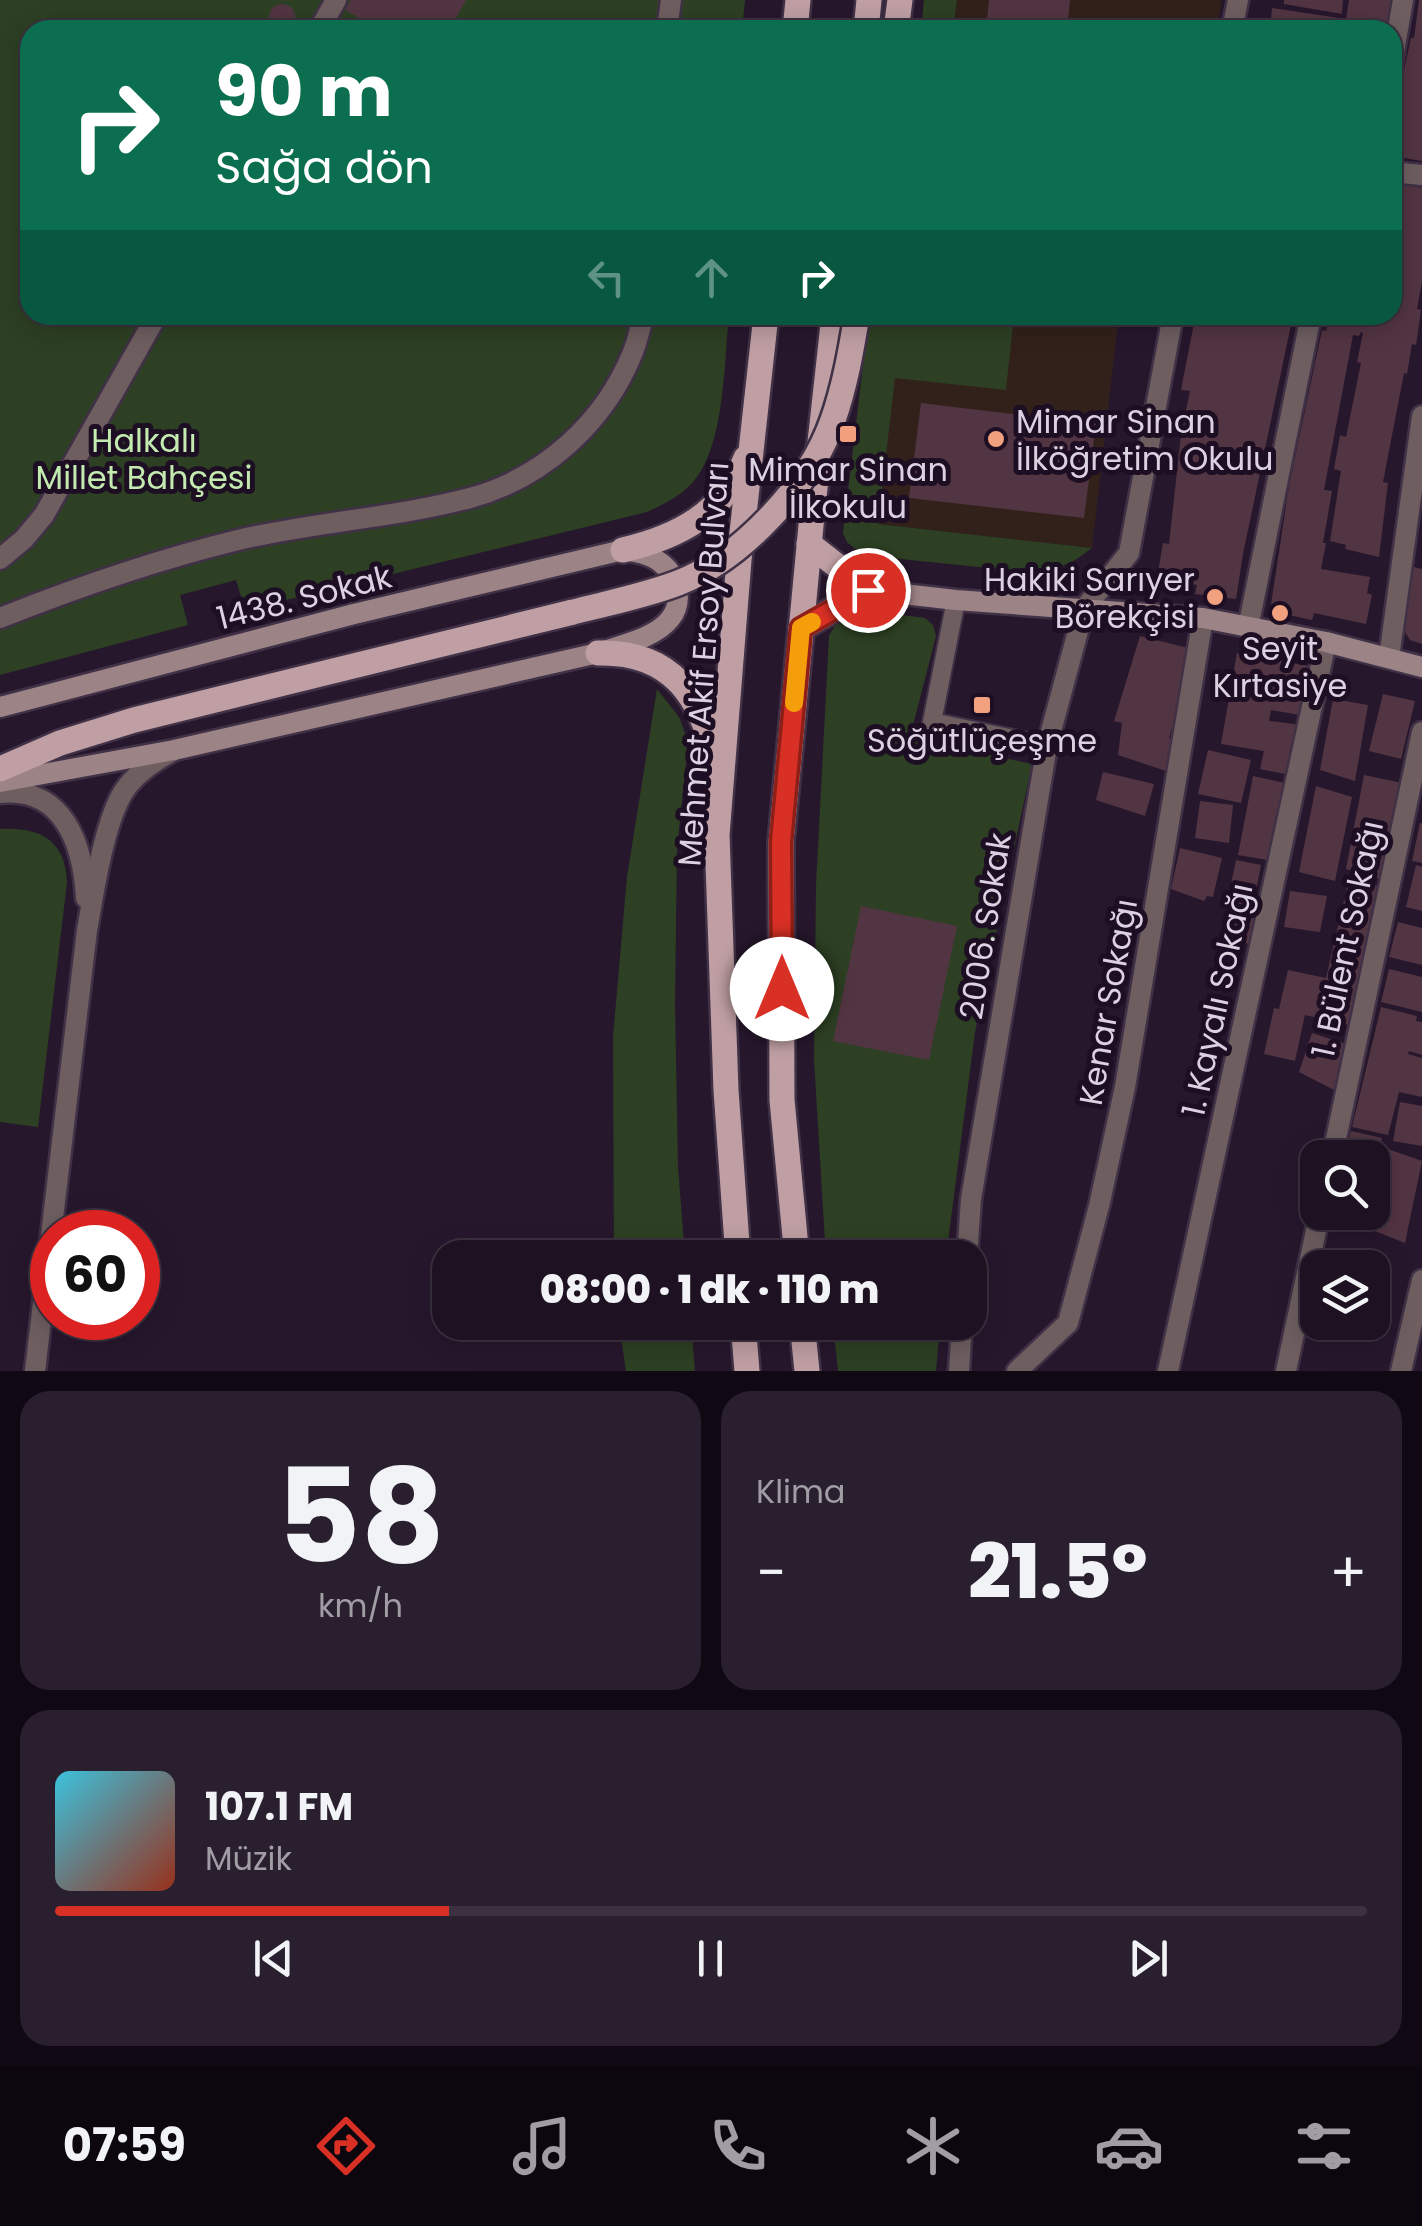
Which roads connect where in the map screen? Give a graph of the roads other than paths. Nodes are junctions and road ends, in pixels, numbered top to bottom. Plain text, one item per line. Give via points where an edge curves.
1 (151, 325) edge
2 (641, 325) edge
3 (765, 325) edge
4 (833, 325) edge
5 (855, 325) edge
6 (1171, 325) edge
7 (1309, 325) edge
8 (1422, 416) edge
9 (753, 440) junction
10 (809, 544) junction
11 (623, 550) junction
12 (0, 559) edge
13 (868, 590) junction
14 (956, 600) junction
15 (1084, 609) junction
16 (0, 618) edge
17 (1203, 618) junction
18 (801, 628) junction
19 (1248, 628) junction
20 (1326, 642) junction
21 (598, 653) junction
22 (1389, 658) junction
23 (1422, 668) edge
24 (0, 707) edge
25 (1422, 732) edge
26 (1047, 746) junction
27 (174, 750) junction
28 (0, 769) edge
29 (0, 782) edge
30 (720, 792) junction
31 (0, 793) edge
32 (87, 930) junction
33 (1336, 1140) edge
34 (1316, 1230) edge
35 (737, 1240) edge
36 (794, 1240) edge
37 (968, 1240) edge
38 (1422, 1280) edge
39 (744, 1340) edge
40 (804, 1340) edge
41 (961, 1340) edge
42 (35, 1371) edge
43 (747, 1371) edge
44 (807, 1371) edge
45 (959, 1371) edge
46 (1017, 1371) edge
47 (1168, 1371) edge
48 (1286, 1371) edge
49 (1401, 1371) edge

1 - 12 street via 44,514
2 - 16 street via 612,392 586,428 516,480 472,498 183,554
3 - 9 main road, Mehmet Akif Ersoy Bulvarı
4 - 10 main road
5 - 28 main road, bridge via 832,424 805,475 728,556 680,582 134,720
6 - 15 street via 1129,552
7 - 19 street
8 - 22 street
9 - 11 main road via 717,504 658,542
9 - 30 main road, Mehmet Akif Ersoy Bulvarı
10 - 13 main road
10 - 18 main road
11 - 21 street via 660,562 672,574 678,605 655,631
11 - 24 street, 1438. Sokak
13 - 14 street
13 - 18 main road
14 - 15 street
14 - 26 lane via 932,722
15 - 17 street
15 - 26 street, 2006. Sokak
17 - 19 street
17 - 46 street, Kenar Sokağı via 1100,1206 1068,1324
18 - 36 main road via 781,842 782,1100
19 - 20 street
20 - 22 street
20 - 47 street, 1. Kayalı Sokağı
21 - 27 street
21 - 30 main road via 646,660 687,689 709,735
22 - 23 street
25 - 33 street, 1. Bülent Sokağı
26 - 37 street, 2006. Sokak
27 - 29 street
27 - 32 street via 138,774 115,809
30 - 35 main road, Mehmet Akif Ersoy Bulvarı via 726,1090
31 - 32 street via 50,803 67,824 84,876
32 - 42 street
34 - 48 street
38 - 49 street
39 - 43 main road
40 - 44 main road
41 - 45 street

